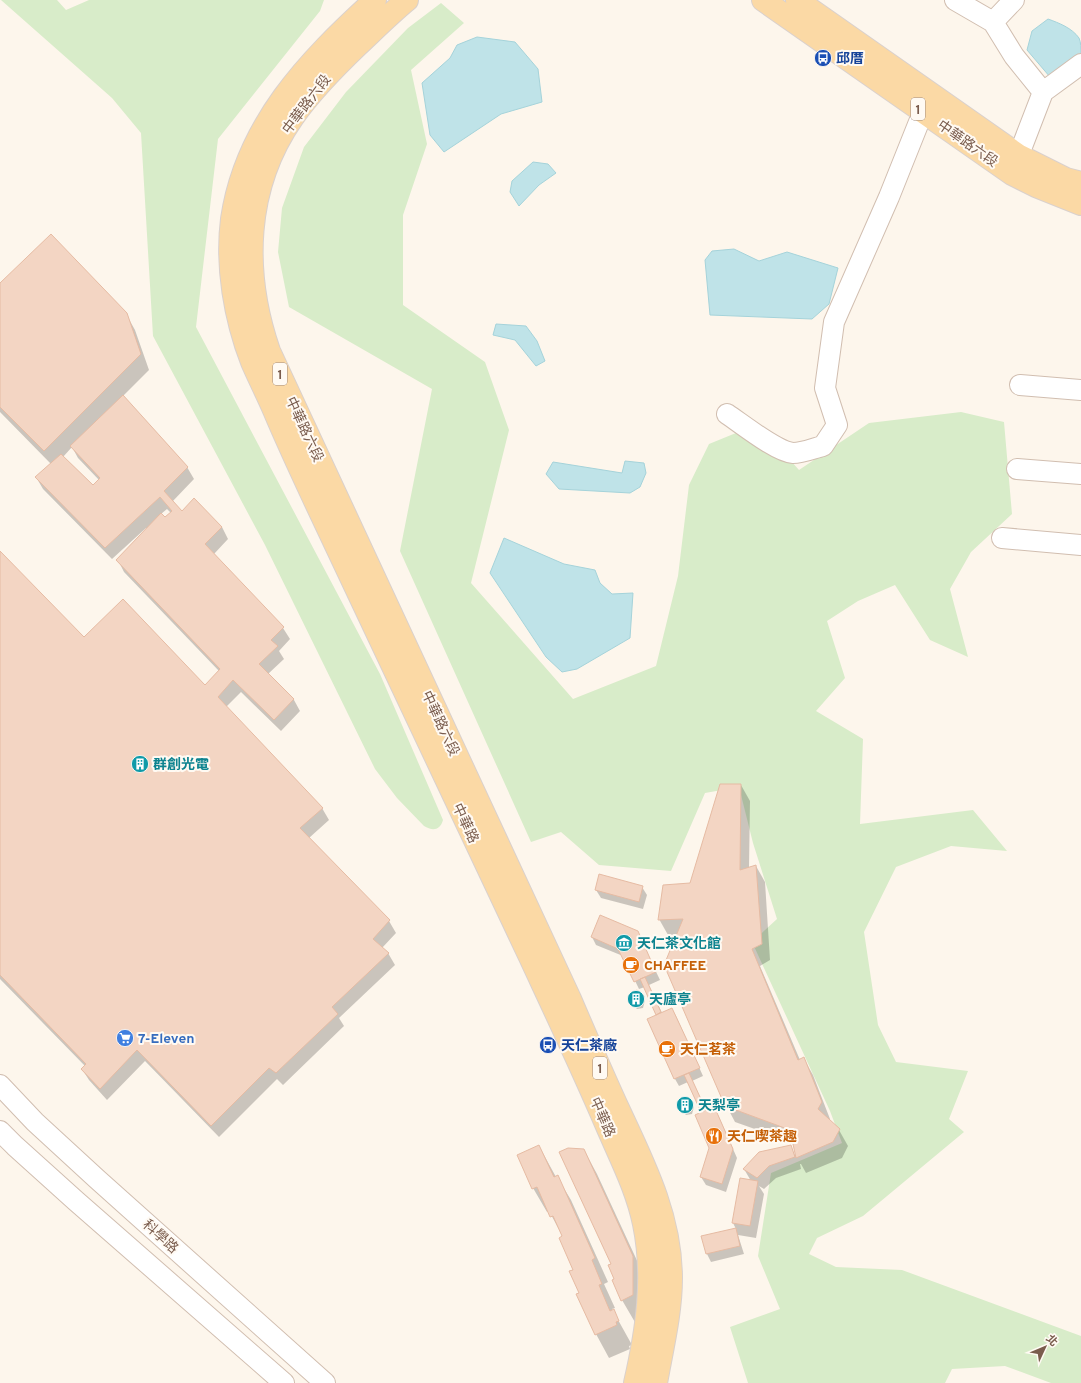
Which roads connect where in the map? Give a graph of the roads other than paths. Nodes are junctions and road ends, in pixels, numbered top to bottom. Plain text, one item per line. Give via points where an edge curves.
1 (375, 0) edge
2 (407, 0) edge
3 (763, 0) edge
4 (797, 0) edge
5 (955, 0) edge
6 (1014, 0) edge
7 (994, 22) junction
8 (1081, 64) edge
9 (1043, 92) junction
10 (923, 112) junction
11 (1015, 165) junction
12 (1081, 184) edge
13 (1081, 204) edge
14 (1020, 385) dead end
15 (1081, 390) edge
16 (727, 414) dead end
17 (1017, 469) dead end
18 (1081, 474) edge
19 (1002, 538) dead end
20 (1081, 545) edge
21 (435, 758) joint
22 (462, 768) joint
23 (505, 882) junction
24 (0, 1085) edge
25 (0, 1131) edge
26 (284, 1383) edge
27 (325, 1383) edge
28 (635, 1383) edge
29 (656, 1383) edge

1 - 21 main road, 中華路六段 / 1 via 303,71 263,128 237,193 230,240 231,265 242,332 252,361
2 - 22 main road, 中華路六段 / 1 via 318,85 282,135 265,172 256,200 251,264 257,309 269,351
3 - 10 main road, 中華路六段 / 1
4 - 11 main road, 中華路六段 / 1
5 - 7 street
6 - 7 street
7 - 9 street via 1014,56
8 - 9 street
9 - 11 street
10 - 11 main road, 中華路六段 / 1
10 - 16 street via 834,322 826,388 836,425 823,446 793,453 781,450
11 - 12 main road, 中華路六段 / 1
11 - 13 main road, 中華路六段 / 1 via 1036,186
14 - 15 street
17 - 18 street
19 - 20 street
21 - 23 main road, 中華路 / 1
22 - 23 main road, 中華路 / 1
23 - 28 main road, 中華路 / 1 via 555,1010 630,1180 644,1222 650,1280 645,1336
23 - 29 main road, 中華路 / 1 via 570,999 647,1170 661,1212 669,1249 671,1278 670,1300
24 - 27 street, 科學路 via 97,1179
25 - 26 street

